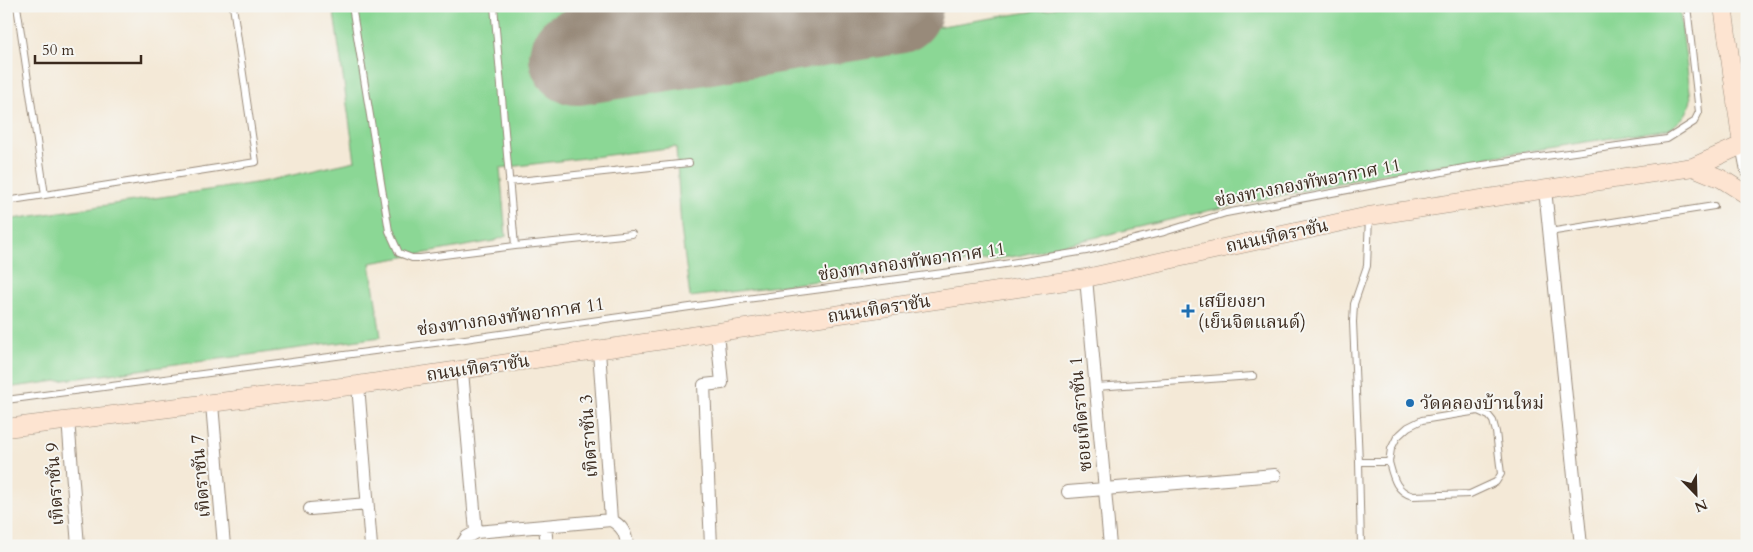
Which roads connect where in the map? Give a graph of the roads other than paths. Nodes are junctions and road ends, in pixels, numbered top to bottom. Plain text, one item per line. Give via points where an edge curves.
1 (10, 6) edge
2 (17, 6) edge
3 (233, 6) edge
4 (352, 6) edge
5 (494, 6) edge
6 (1687, 6) edge
7 (1723, 6) edge
8 (6, 7) edge
9 (1741, 75) edge
10 (1742, 145) junction
11 (689, 163) dead end
12 (1693, 167) junction
13 (1747, 171) edge
14 (509, 182) junction
15 (1545, 188) junction
16 (45, 195) junction
17 (1747, 195) edge
18 (6, 202) edge
19 (1714, 206) dead end
20 (1369, 216) junction
21 (1548, 232) junction
22 (632, 234) dead end
23 (515, 246) junction
24 (1086, 278) junction
25 (717, 333) junction
26 (599, 351) junction
27 (462, 370) junction
28 (1253, 376) dead end
29 (358, 386) junction
30 (1096, 387) junction
31 (6, 400) edge
32 (212, 404) junction
33 (68, 419) junction
34 (6, 428) edge
35 (1359, 462) junction
36 (1389, 462) junction
37 (1275, 475) dead end
38 (1105, 489) junction
39 (1068, 492) dead end
40 (367, 504) junction
41 (310, 509) dead end
42 (611, 520) junction
43 (545, 526) junction
44 (476, 532) junction
45 (78, 546) edge
46 (224, 546) edge
47 (370, 546) edge
48 (461, 546) edge
49 (546, 546) edge
50 (628, 546) edge
51 (711, 546) edge
52 (1110, 546) edge
53 (1361, 546) edge
54 (1581, 546) edge

1 - 8 lane
2 - 16 lane
3 - 16 lane via 256,162
4 - 23 lane via 389,231 399,253 420,258
5 - 14 lane
6 - 31 lane, ช่องทางกองทัพอากาศ 11 via 1699,112 1694,122 1667,139 1469,167 1226,213 1086,251 973,270
7 - 9 street
9 - 10 street
10 - 12 street, ถนนเทิดราชัน
10 - 13 street
11 - 14 lane
12 - 15 street, ถนนเทิดราชัน
12 - 17 street via 1722,179
14 - 23 lane
15 - 20 street, ถนนเทิดราชัน
15 - 21 street
16 - 18 lane
19 - 21 lane
20 - 24 street, ถนนเทิดราชัน
20 - 35 lane via 1367,266 1354,304
21 - 54 street
22 - 23 lane
24 - 25 street, ถนนเทิดราชัน
24 - 30 street, ซอยเทิดราชัน 1
25 - 26 street, ถนนเทิดราชัน
25 - 51 street via 722,383 704,385
26 - 27 street, ถนนเทิดราชัน
26 - 42 street, เทิดราชัน 3
27 - 29 street, ถนนเทิดราชัน
27 - 44 street
28 - 30 lane
29 - 32 street, ถนนเทิดราชัน
29 - 40 street
30 - 38 street, ซอยเทิดราชัน 1
32 - 33 street, ถนนเทิดราชัน
32 - 46 street, เทิดราชัน 7
33 - 34 street, ถนนเทิดราชัน
33 - 45 street, เทิดราชัน 9
35 - 36 lane
35 - 53 lane
36 - 36 lane via 1397,437 1408,427 1422,420 1478,411 1493,421 1501,474 1496,482 1470,494 1413,496 1404,494 1399,488
37 - 38 street
38 - 39 street
38 - 52 street, ซอยเทิดราชัน 1
40 - 41 street
40 - 47 street
42 - 43 street
42 - 50 street via 620,525
43 - 44 street
43 - 49 street
44 - 48 street

